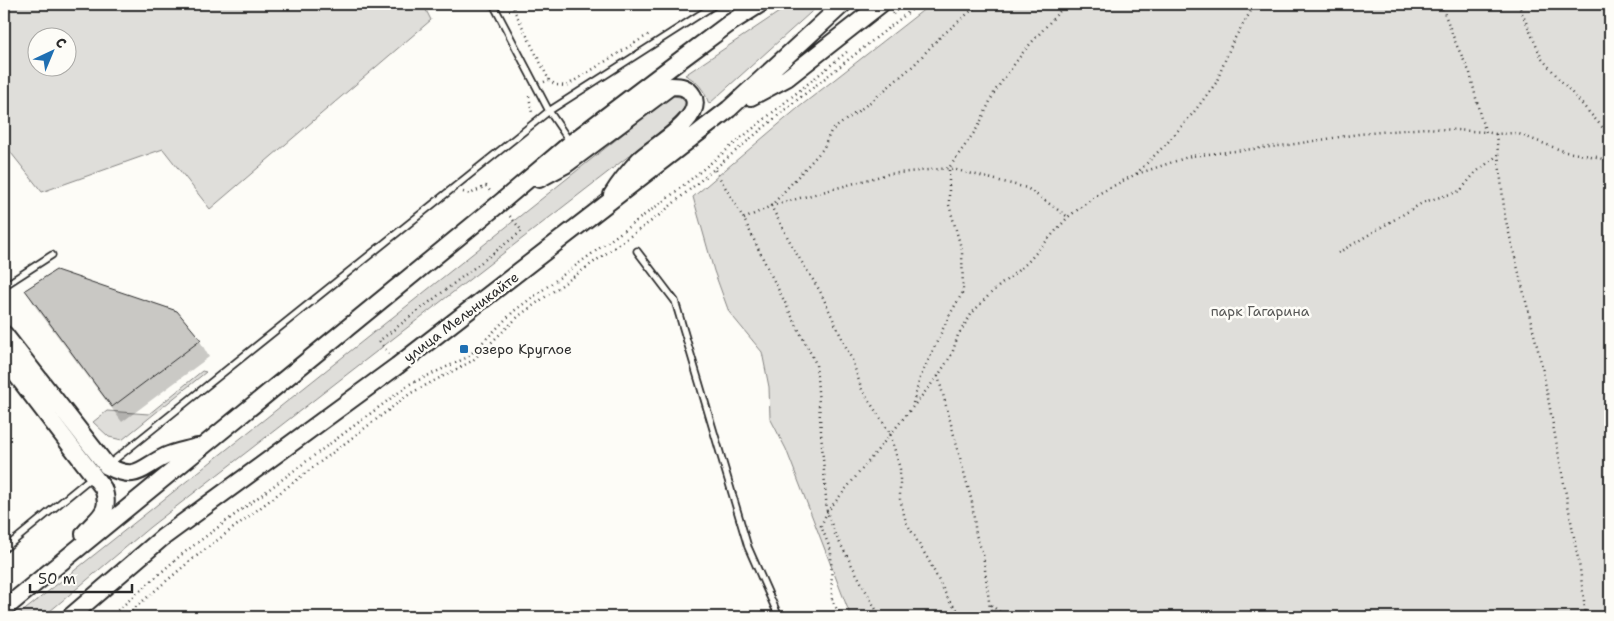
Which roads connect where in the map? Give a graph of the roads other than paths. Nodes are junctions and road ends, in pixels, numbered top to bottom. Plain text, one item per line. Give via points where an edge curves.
1 (493, 4) edge
2 (716, 4) edge
3 (749, 4) edge
4 (760, 4) edge
5 (843, 4) edge
6 (885, 10) edge
7 (730, 23) junction
8 (729, 109) junction
9 (549, 111) junction
10 (571, 143) junction
11 (514, 192) junction
12 (605, 206) junction
13 (638, 250) dead end
14 (52, 255) dead end
15 (4, 286) edge
16 (4, 334) edge
17 (4, 359) edge
18 (204, 445) junction
19 (101, 471) junction
20 (4, 549) edge
21 (72, 554) junction
22 (4, 609) edge
23 (70, 617) edge
24 (779, 617) edge

1 - 9 lane
2 - 9 lane
3 - 7 main road
4 - 7 main road
5 - 8 main road, улица Мельникайте
6 - 8 main road via 787,78
7 - 10 main road
8 - 12 main road, улица Мельникайте
9 - 10 lane
9 - 19 lane
10 - 11 main road
11 - 12 main road via 565,165 671,86 687,88 695,99 693,113 642,157
11 - 18 main road
12 - 23 main road, улица Мельникайте via 397,366 162,538
13 - 24 lane via 675,301 748,547
14 - 15 lane
16 - 19 main road
17 - 19 main road
18 - 19 main road via 165,456 131,474
18 - 21 main road
19 - 20 lane
19 - 21 main road via 106,508 85,532
21 - 22 main road

